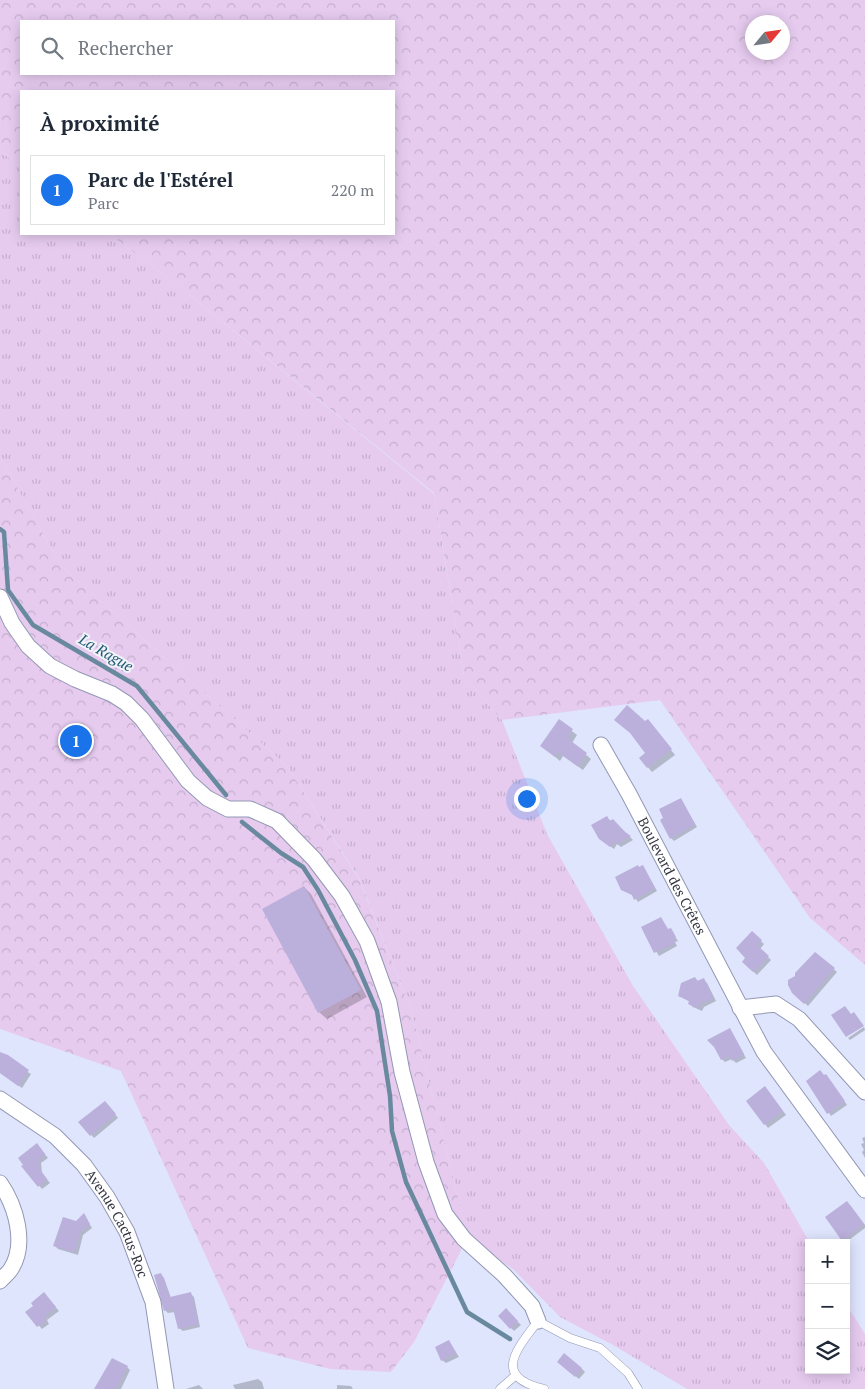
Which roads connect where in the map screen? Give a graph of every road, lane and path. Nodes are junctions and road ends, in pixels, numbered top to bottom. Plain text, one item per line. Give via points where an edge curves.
1 (0, 597) edge
2 (601, 745) dead end
3 (740, 1008) junction
4 (865, 1092) edge
5 (0, 1099) edge
6 (0, 1183) edge
7 (865, 1190) edge
8 (0, 1281) edge
9 (538, 1321) junction
10 (516, 1375) junction
11 (166, 1389) edge
12 (500, 1389) edge
13 (544, 1389) edge
14 (638, 1389) edge

1 - 9 street via 28,646 50,666 112,694 126,704 142,719 188,781 206,798 228,809 250,809 276,821 314,859 342,896 367,941 389,1002 402,1072 426,1162 445,1214 464,1239 532,1306
2 - 3 street, Boulevard des Crêtes via 634,802
3 - 4 street via 776,1004 799,1018
3 - 7 street, Boulevard des Crêtes via 764,1052
5 - 11 street, Avenue Cactus-Roc via 55,1136 84,1165 107,1197 127,1232 153,1302
6 - 8 street via 17,1220 18,1248 11,1268
9 - 10 lane via 513,1358
9 - 14 lane via 570,1338 600,1348 628,1374
10 - 12 lane
10 - 13 lane via 526,1385

